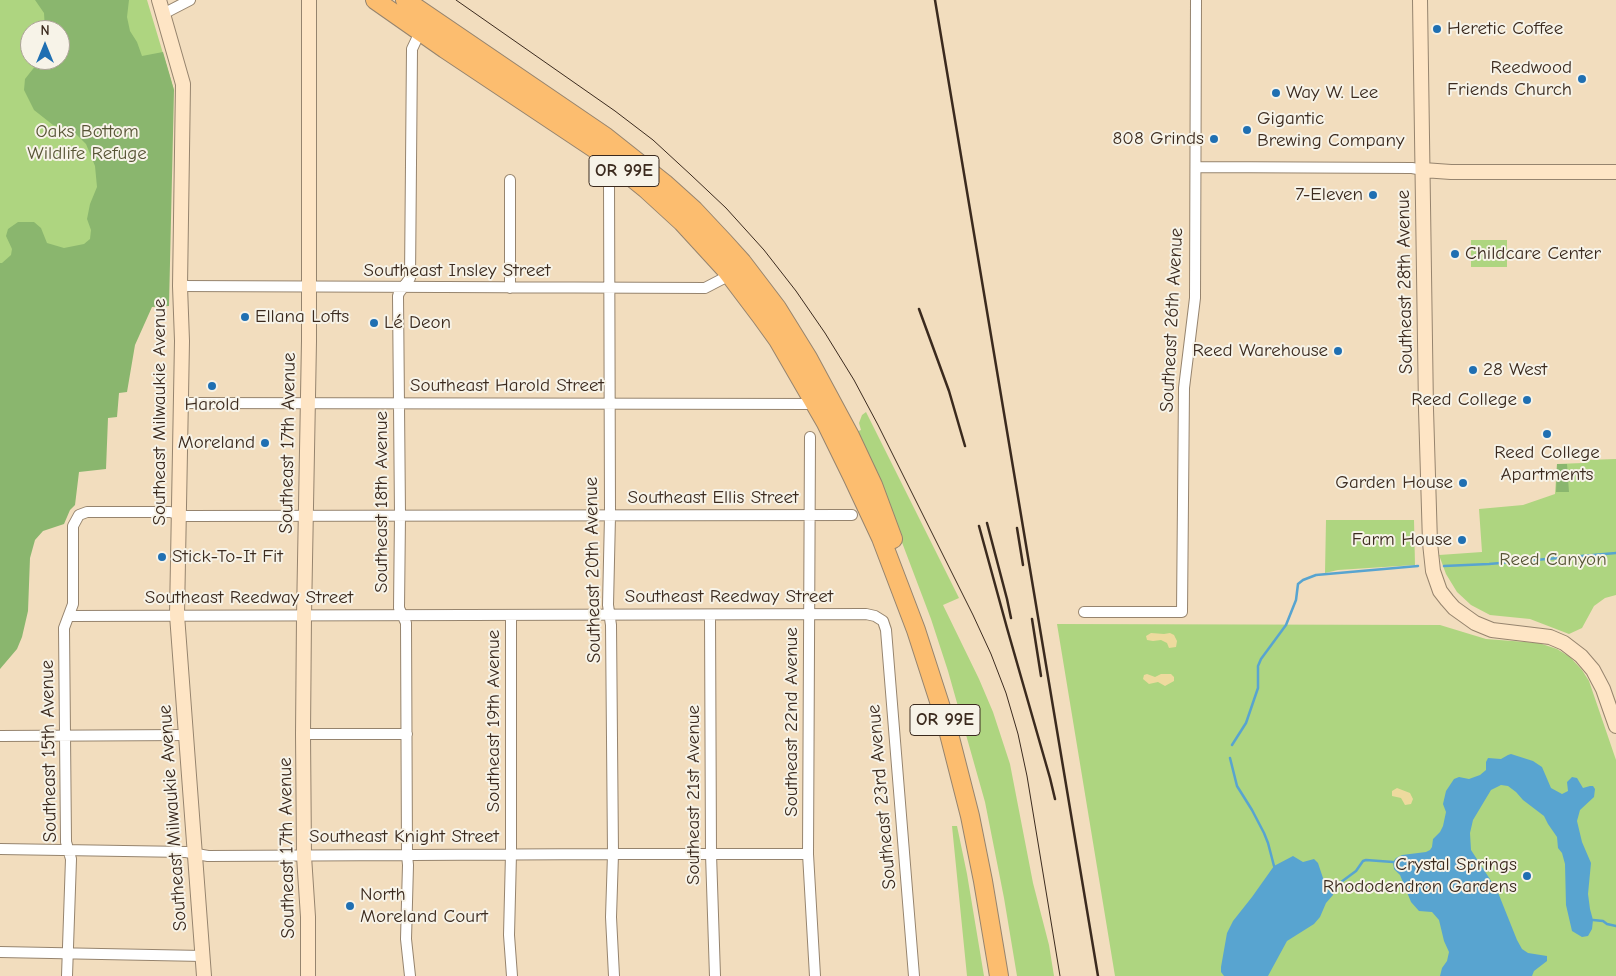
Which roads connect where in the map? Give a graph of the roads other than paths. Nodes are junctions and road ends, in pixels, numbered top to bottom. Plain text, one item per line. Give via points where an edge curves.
1 (190, 0) edge
2 (309, 0) edge
3 (374, 0) edge
4 (405, 0) edge
5 (1196, 0) edge
6 (1420, 0) edge
7 (161, 7) edge
8 (420, 32) junction
9 (615, 164) junction
10 (1196, 167) junction
11 (1423, 170) junction
12 (1616, 172) edge
13 (510, 180) dead end
14 (730, 275) junction
15 (180, 286) junction
16 (309, 288) junction
17 (403, 288) junction
18 (510, 288) junction
19 (609, 288) junction
20 (180, 403) junction
21 (609, 403) junction
22 (308, 404) junction
23 (400, 404) junction
24 (815, 404) junction
25 (833, 404) junction
26 (810, 437) dead end
27 (178, 514) junction
28 (400, 515) junction
29 (810, 515) junction
30 (852, 515) dead end
31 (306, 516) junction
32 (610, 516) junction
33 (73, 526) joint
34 (1084, 612) dead end
35 (177, 615) junction
36 (511, 615) junction
37 (610, 615) junction
38 (710, 615) junction
39 (809, 615) junction
40 (69, 616) junction
41 (304, 616) junction
42 (403, 616) junction
43 (879, 618) joint
44 (1616, 726) edge
45 (303, 734) junction
46 (406, 734) junction
47 (65, 735) junction
48 (186, 735) junction
49 (0, 736) edge
50 (0, 850) edge
51 (68, 851) junction
52 (195, 853) junction
53 (511, 854) junction
54 (613, 854) junction
55 (711, 854) junction
56 (808, 854) junction
57 (406, 855) junction
58 (304, 856) junction
59 (0, 952) edge
60 (68, 953) junction
61 (203, 956) junction
62 (67, 976) edge
63 (204, 976) edge
64 (308, 976) edge
65 (410, 976) edge
66 (512, 976) edge
67 (614, 976) edge
68 (715, 976) edge
69 (815, 976) edge
70 (914, 976) edge
71 (999, 976) edge
72 (1009, 976) edge

1 - 7 street
2 - 16 street, Southeast 17th Avenue
3 - 8 highway, OR 99E
4 - 25 highway, OR 99E via 606,137 681,198 724,242 777,308
5 - 10 street, Southeast 26th Avenue
6 - 11 street, Southeast 28th Avenue
7 - 15 street, Southeast Milwaukie Avenue via 183,84
8 - 9 highway, OR 99E
8 - 17 street, Southeast 18th Avenue via 412,49 410,278
9 - 14 highway, OR 99E via 682,222
9 - 19 street, Southeast 20th Avenue via 609,182
10 - 11 street
10 - 34 street, Southeast 26th Avenue via 1194,309 1184,388 1182,612
11 - 12 street
11 - 44 street, Southeast 28th Avenue via 1426,409 1435,581 1454,608 1475,623 1492,630 1550,637 1581,656 1603,689
13 - 18 street
14 - 19 street, Southeast Insley Street via 705,288
14 - 24 highway, OR 99E via 773,334
15 - 16 street, Southeast Insley Street
15 - 20 street, Southeast Milwaukie Avenue
16 - 17 street, Southeast Insley Street
16 - 22 street, Southeast 17th Avenue
17 - 18 street, Southeast Insley Street
17 - 23 street, Southeast 18th Avenue via 398,293
18 - 19 street, Southeast Insley Street
19 - 21 street, Southeast 20th Avenue
20 - 22 street, Southeast Harold Street
20 - 27 street, Southeast Milwaukie Avenue
21 - 23 street, Southeast Harold Street
21 - 24 street, Southeast Harold Street
21 - 32 street, Southeast 20th Avenue
22 - 23 street, Southeast Harold Street
22 - 31 street, Southeast 17th Avenue
23 - 28 street, Southeast 18th Avenue
24 - 25 street, Southeast Harold Street
24 - 71 highway, OR 99E via 881,538 928,665 970,816
25 - 72 highway, OR 99E via 873,484 950,703 979,810
26 - 29 street, Southeast 22nd Avenue
27 - 31 street, Southeast Ellis Street
27 - 33 street, Southeast Ellis Street via 87,512 78,515
27 - 35 street, Southeast Milwaukie Avenue
28 - 31 street, Southeast Ellis Street
28 - 32 street, Southeast Ellis Street
28 - 42 street, Southeast 18th Avenue via 399,608
29 - 30 street, Southeast Ellis Street
29 - 32 street, Southeast Ellis Street
29 - 39 street, Southeast 22nd Avenue
31 - 41 street, Southeast 17th Avenue
32 - 37 street, Southeast 20th Avenue
33 - 40 street, Southeast 15th Avenue via 73,604
35 - 40 street, Southeast Reedway Street
35 - 41 street, Southeast Reedway Street
35 - 48 street, Southeast Milwaukie Avenue
36 - 37 street, Southeast Reedway Street
36 - 42 street, Southeast Reedway Street
36 - 53 street, Southeast 19th Avenue
37 - 38 street, Southeast Reedway Street
37 - 54 street, Southeast 20th Avenue
38 - 39 street, Southeast Reedway Street
38 - 55 street, Southeast 21st Avenue
39 - 43 street, Southeast Reedway Street via 866,614
39 - 56 street, Southeast 22nd Avenue
40 - 47 street, Southeast 15th Avenue via 64,628
41 - 42 street, Southeast Reedway Street
41 - 45 street, Southeast 17th Avenue
42 - 46 street, Southeast 18th Avenue via 406,623
43 - 70 street, Southeast 23rd Avenue via 886,630
45 - 46 street
45 - 58 street, Southeast 17th Avenue
46 - 57 street, Southeast 18th Avenue
47 - 48 street
47 - 49 street
47 - 51 street, Southeast 15th Avenue
48 - 52 street, Southeast Milwaukie Avenue
50 - 51 street, Southeast Knight Street
51 - 52 street, Southeast Knight Street
51 - 60 street, Southeast 15th Avenue via 71,859
52 - 58 street, Southeast Knight Street via 208,856
52 - 61 street, Southeast Milwaukie Avenue
53 - 54 street, Southeast Knight Street
53 - 57 street, Southeast Knight Street
53 - 66 street, Southeast 19th Avenue via 509,935
54 - 55 street, Southeast Knight Street
54 - 67 street, Southeast 20th Avenue via 611,917
55 - 56 street, Southeast Knight Street
55 - 68 street, Southeast 21st Avenue
56 - 69 street, Southeast 22nd Avenue
57 - 58 street, Southeast Knight Street
57 - 65 street, Southeast 18th Avenue via 406,939
58 - 64 street, Southeast 17th Avenue
59 - 60 street
60 - 61 street
60 - 62 street, Southeast 15th Avenue
61 - 63 street, Southeast Milwaukie Avenue

